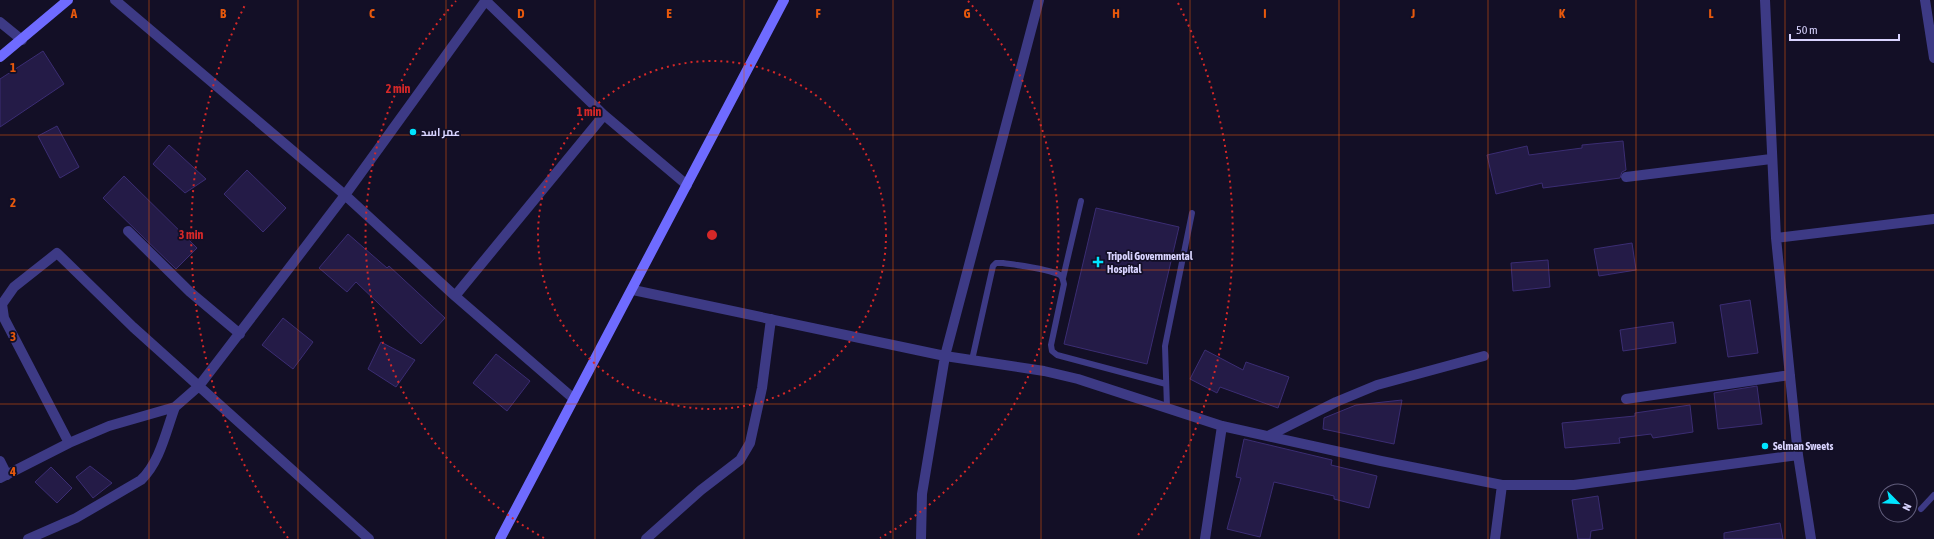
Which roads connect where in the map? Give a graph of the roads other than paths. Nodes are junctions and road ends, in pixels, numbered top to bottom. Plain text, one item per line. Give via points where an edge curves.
1 (68, 0) edge
2 (115, 0) edge
3 (486, 0) edge
4 (784, 0) edge
5 (1039, 0) edge
6 (1764, 0) edge
7 (1925, 0) edge
8 (0, 22) edge
9 (22, 40) junction
10 (0, 57) edge
11 (1934, 58) edge
12 (604, 115) junction
13 (1771, 159) junction
14 (1626, 177) dead end
15 (687, 185) junction
16 (345, 195) junction
17 (1081, 201) dead end
18 (1192, 212) dead end
19 (1934, 219) edge
20 (128, 231) dead end
21 (1776, 238) junction
22 (1063, 278) junction
23 (633, 290) junction
24 (455, 296) junction
25 (771, 319) junction
26 (240, 334) junction
27 (945, 356) junction
28 (1484, 356) dead end
29 (972, 360) junction
30 (1790, 375) junction
31 (1166, 384) junction
32 (200, 386) junction
33 (574, 399) junction
34 (1626, 399) dead end
35 (175, 407) junction
36 (1167, 407) junction
37 (1222, 426) junction
38 (1270, 435) junction
39 (69, 443) junction
40 (1798, 455) junction
41 (0, 462) edge
42 (4, 477) edge
43 (1502, 485) junction
44 (1934, 495) edge
45 (1921, 509) dead end
46 (28, 539) edge
47 (369, 539) edge
48 (500, 539) edge
49 (646, 539) edge
50 (921, 539) edge
51 (1205, 539) edge
52 (1495, 539) edge
53 (1811, 539) edge

1 - 9 main road
2 - 16 street
3 - 12 street
3 - 16 street
4 - 15 main road
5 - 27 street
6 - 13 street
7 - 11 street
8 - 9 street
9 - 10 main road
12 - 15 street
12 - 24 street
13 - 14 street
13 - 21 street
15 - 23 main road
16 - 24 street
16 - 26 street
17 - 22 lane
18 - 31 lane via 1165,346
19 - 21 street
20 - 26 street via 190,292
21 - 30 street
22 - 29 lane via 1060,275 1022,266 1003,263 993,266
22 - 31 lane via 1052,351 1057,355
23 - 25 street
23 - 33 main road
24 - 33 street
25 - 27 street
25 - 49 street via 762,388 750,443 740,460 701,490
26 - 32 street
27 - 29 street
27 - 50 street via 922,494
28 - 38 street via 1377,385
29 - 36 street via 1078,379
30 - 34 street
30 - 40 street
31 - 36 lane
32 - 35 street
32 - 39 street via 133,327 57,254 14,287 2,304 4,318
32 - 47 street
33 - 48 main road
35 - 39 street via 109,426
35 - 46 street via 157,457 150,471 141,480 76,518
36 - 37 street
37 - 38 street
37 - 51 street
38 - 43 street via 1381,461
39 - 42 street
40 - 43 street via 1574,485
40 - 53 street
41 - 42 street
43 - 52 street
44 - 45 lane

